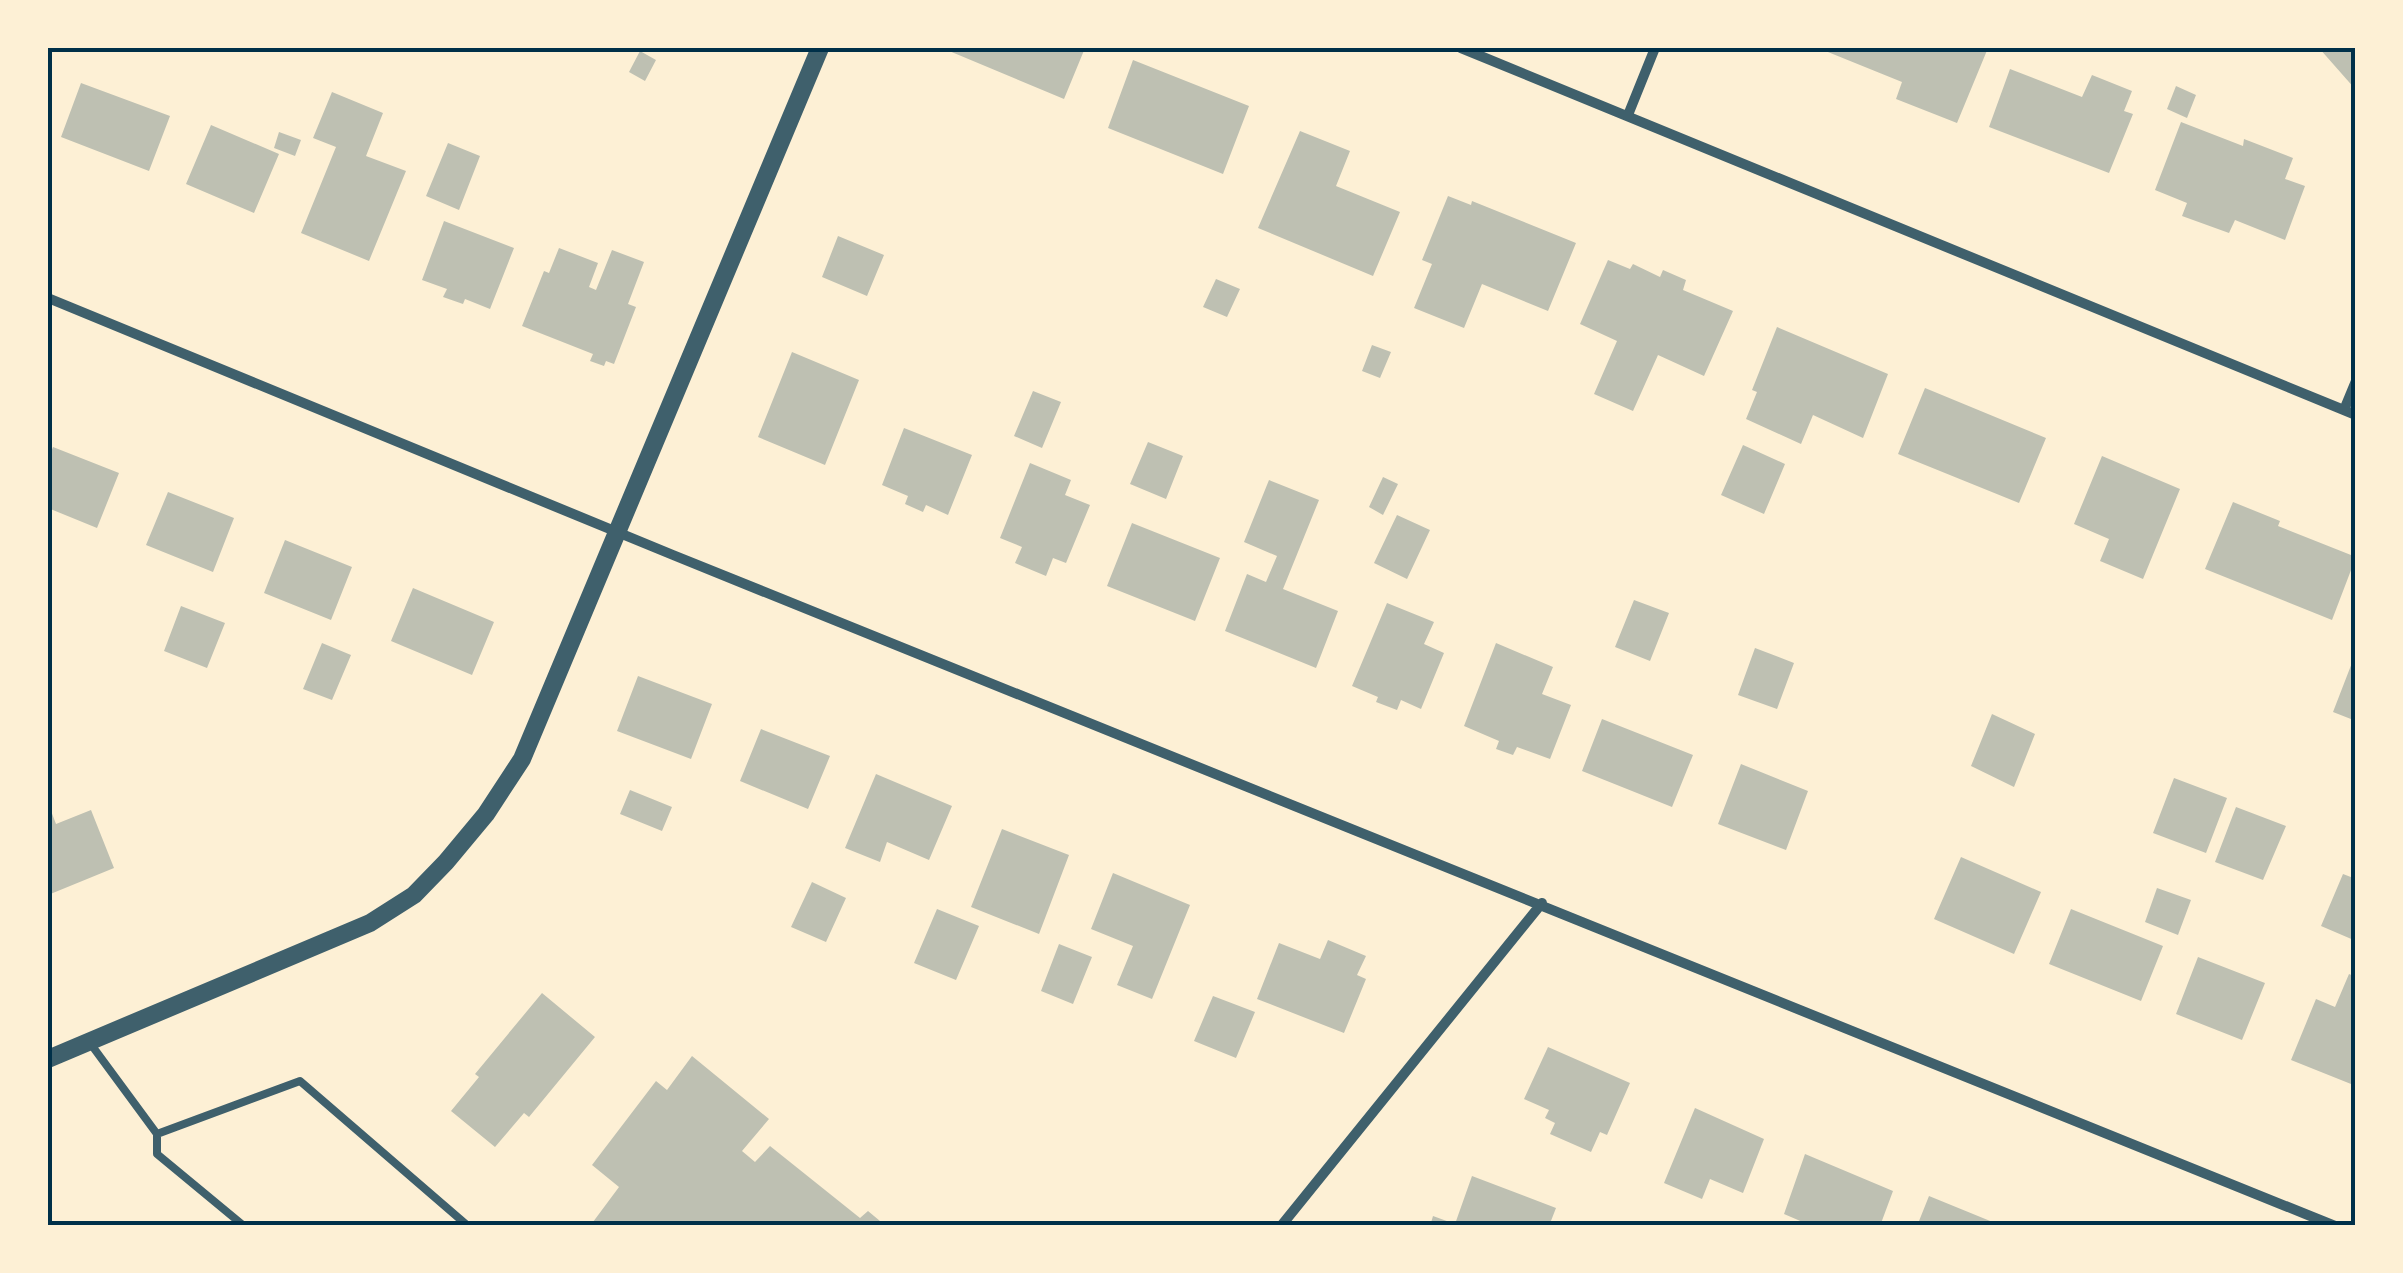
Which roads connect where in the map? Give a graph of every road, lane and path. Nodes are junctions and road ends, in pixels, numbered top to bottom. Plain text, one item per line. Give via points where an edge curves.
1 (820, 48) edge
2 (1461, 48) edge
3 (1655, 48) edge
4 (1628, 115) junction
5 (48, 298) edge
6 (2356, 381) edge
7 (2350, 412) edge
8 (616, 532) junction
9 (1542, 903) junction
10 (89, 1042) junction
11 (48, 1059) edge
12 (158, 1134) junction
13 (244, 1226) edge
14 (468, 1226) edge
15 (1281, 1226) edge
16 (2335, 1226) edge

1 - 8 street
2 - 4 street
3 - 4 street
4 - 7 street
5 - 8 street
6 - 7 street
8 - 9 street
8 - 10 street via 522,759 486,814 414,895 370,923
9 - 15 street
9 - 16 street
10 - 11 street
10 - 12 lane
12 - 13 lane via 158,1154
12 - 14 lane via 300,1081

